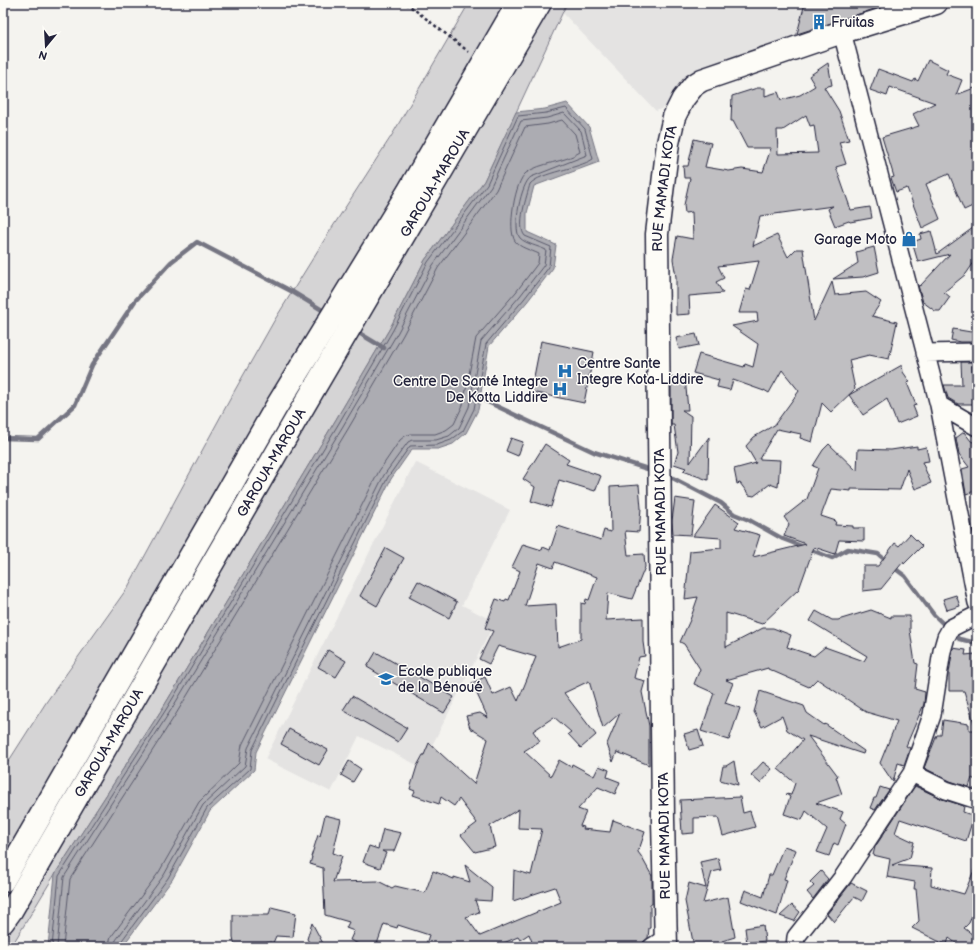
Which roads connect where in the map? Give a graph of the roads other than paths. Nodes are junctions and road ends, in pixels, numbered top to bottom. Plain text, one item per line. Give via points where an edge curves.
1 (518, 3) edge
2 (540, 3) edge
3 (936, 3) edge
4 (842, 32) junction
5 (977, 352) edge
6 (925, 353) junction
7 (939, 405) junction
8 (977, 428) edge
9 (977, 603) edge
10 (977, 615) edge
11 (912, 773) junction
12 (977, 800) edge
13 (3, 881) edge
14 (3, 922) edge
15 (662, 944) edge
16 (795, 947) edge

1 - 13 main road, GAROUA-MAROUA via 404,199 274,409
2 - 14 main road, GAROUA-MAROUA
3 - 4 main road
4 - 6 street
4 - 15 main road, RUE MAMADI KOTA via 702,80 694,85 682,99 668,143 657,234
5 - 6 street
6 - 7 street
7 - 8 street
7 - 9 street
10 - 11 street via 951,628 946,637 932,715
11 - 12 street via 946,790
11 - 16 street via 843,876 796,937

